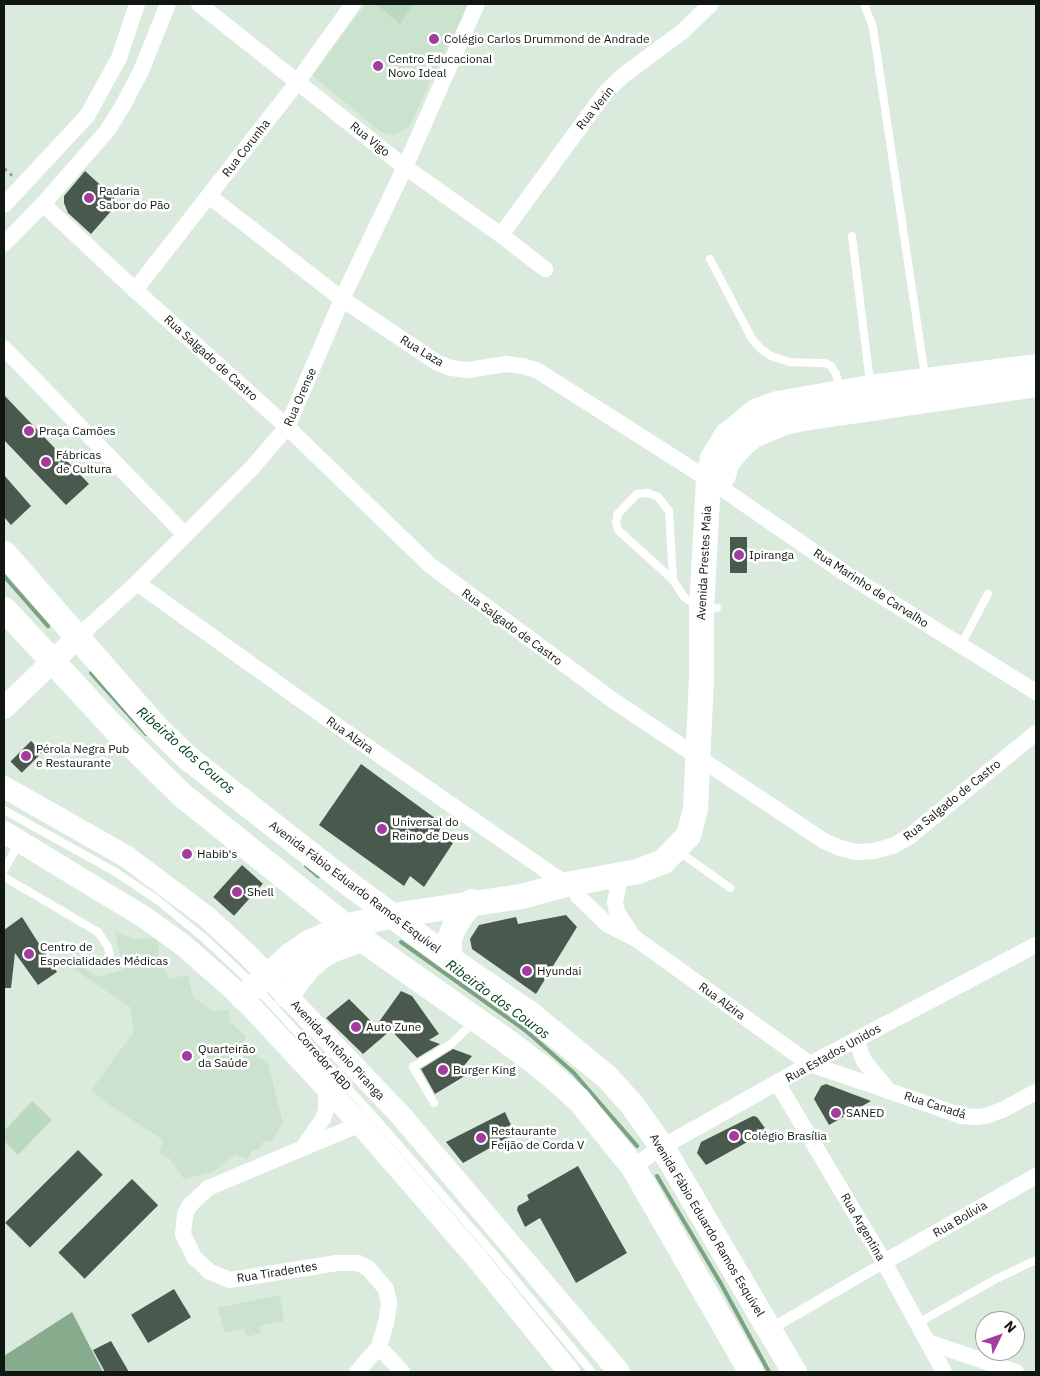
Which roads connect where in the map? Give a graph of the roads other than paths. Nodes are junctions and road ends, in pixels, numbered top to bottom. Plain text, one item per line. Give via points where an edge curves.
1 (137, 4) edge
2 (168, 4) edge
3 (199, 4) edge
4 (353, 4) edge
5 (477, 4) edge
6 (864, 4) edge
7 (707, 5) edge
8 (298, 81) junction
9 (405, 167) junction
10 (209, 196) junction
11 (43, 204) junction
12 (4, 205) edge
13 (501, 235) junction
14 (852, 236) dead end
15 (4, 244) edge
16 (710, 259) dead end
17 (545, 270) dead end
18 (135, 290) junction
19 (342, 299) junction
20 (4, 348) edge
21 (1036, 366) edge
22 (926, 380) junction
23 (1036, 384) edge
24 (870, 387) junction
25 (840, 392) junction
26 (288, 427) junction
27 (714, 483) junction
28 (185, 535) junction
29 (4, 553) edge
30 (673, 580) junction
31 (137, 583) junction
32 (988, 594) dead end
33 (709, 608) junction
34 (4, 609) edge
35 (78, 637) junction
36 (960, 645) junction
37 (52, 662) junction
38 (1036, 692) edge
39 (4, 707) edge
40 (1036, 733) edge
41 (704, 761) junction
42 (4, 788) edge
43 (4, 810) edge
44 (12, 837) edge
45 (682, 854) junction
46 (4, 870) edge
47 (4, 877) edge
48 (577, 887) junction
49 (618, 888) junction
50 (730, 888) dead end
51 (471, 901) junction
52 (392, 915) junction
53 (635, 938) junction
54 (363, 940) junction
55 (1036, 945) edge
56 (110, 958) dead end
57 (449, 958) junction
58 (255, 986) junction
59 (286, 995) junction
60 (476, 1020) junction
61 (856, 1040) junction
62 (810, 1064) junction
63 (778, 1084) junction
64 (326, 1087) junction
65 (888, 1089) junction
66 (1036, 1092) edge
67 (434, 1103) dead end
68 (368, 1121) junction
69 (662, 1147) junction
70 (302, 1148) junction
71 (438, 1160) junction
72 (633, 1167) junction
73 (1036, 1176) edge
74 (1036, 1260) edge
75 (884, 1262) junction
76 (918, 1323) junction
77 (769, 1329) junction
78 (928, 1342) junction
79 (379, 1347) junction
80 (1008, 1371) edge
81 (357, 1372) edge
82 (402, 1372) edge
83 (569, 1372) edge
84 (592, 1372) edge
85 (619, 1372) edge
86 (751, 1372) edge
87 (794, 1372) edge
88 (944, 1372) edge

1 - 12 street via 119,58 87,116
2 - 11 street via 141,71 123,105 107,130
3 - 8 street, Rua Vigo
4 - 8 street, Rua Corunha
5 - 9 street, Rua Orense
6 - 22 lane via 873,28
7 - 13 street, Rua Verin via 682,32 605,93
8 - 9 street, Rua Vigo
8 - 10 street, Rua Corunha
9 - 13 street, Rua Vigo
9 - 19 street, Rua Orense
10 - 18 street, Rua Corunha
10 - 19 street, Rua Laza
11 - 15 street
11 - 18 street, Rua Salgado de Castro
13 - 17 street, Rua Vigo
14 - 24 lane
16 - 25 lane via 752,339 761,349 790,362 831,366
18 - 26 street, Rua Salgado de Castro
19 - 26 street, Rua Orense
19 - 27 street, Rua Laza via 443,365 468,370 506,364 538,371
20 - 28 street
21 - 22 main road, Avenida Prestes Maia
22 - 24 main road, Avenida Prestes Maia
23 - 27 main road, Avenida Prestes Maia via 784,422 753,435 739,447
24 - 25 main road, Avenida Prestes Maia
25 - 27 main road, Avenida Prestes Maia via 777,402 741,421 726,435 712,458
26 - 28 street, Rua Orense
26 - 41 street, Rua Salgado de Castro via 431,566 592,686
27 - 33 main road, Avenida Prestes Maia
27 - 36 street, Rua Marinho de Carvalho via 843,572
28 - 31 street, Rua Orense
29 - 35 main road, Avenida Fábio Eduardo Ramos Esquível
30 - 30 lane via 670,511 658,497 648,493 637,494 618,514 618,530
30 - 33 lane via 684,597
31 - 35 street, Rua Orense
31 - 48 street, Rua Alzira via 336,726
32 - 36 lane
33 - 41 main road, Avenida Prestes Maia
34 - 37 main road
35 - 37 main road, Rua Orense
35 - 52 main road, Avenida Fábio Eduardo Ramos Esquível via 188,758
36 - 38 street, Rua Marinho de Carvalho
37 - 39 main road, Rua Orense
37 - 54 main road via 182,795
40 - 41 street, Rua Salgado de Castro via 910,836 893,846 874,851 856,852 824,841
41 - 45 main road, Avenida Prestes Maia via 708,821 703,837
42 - 58 main road, Avenida Antônio Piranga via 99,840 167,885 207,917
43 - 58 lane, Corredor ABD via 89,856 156,898
44 - 46 lane
44 - 58 main road, Avenida Antônio Piranga via 144,917 183,945
45 - 48 main road, Avenida Prestes Maia
45 - 49 main road, Avenida Prestes Maia via 664,877
45 - 50 lane
47 - 56 lane via 98,932 108,947
48 - 49 main road, Avenida Prestes Maia
48 - 51 main road, Avenida Prestes Maia via 541,901 521,896
48 - 53 street, Rua Alzira via 607,924
49 - 53 street, Rua Alzira via 616,912
51 - 52 main road, Avenida Prestes Maia
51 - 57 main road via 449,938
52 - 54 main road, Avenida Prestes Maia
52 - 54 main road via 381,933
52 - 57 main road, Avenida Fábio Eduardo Ramos Esquível
53 - 62 street, Rua Alzira
54 - 58 main road, Avenida Prestes Maia via 309,942
54 - 59 main road via 346,943 318,957
54 - 60 main road
55 - 61 street, Rua Estados Unidos
57 - 69 main road, Avenida Fábio Eduardo Ramos Esquível via 575,1048 625,1098
58 - 59 main road, Avenida Antônio Piranga
58 - 64 main road, Avenida Antônio Piranga
58 - 68 lane, Corredor ABD
59 - 71 main road, Avenida Antônio Piranga via 403,1118
60 - 67 lane via 451,1044 413,1068
60 - 72 main road via 568,1090
61 - 62 street, Rua Estados Unidos
61 - 65 street, Rua Canadá via 868,1067
62 - 63 street, Rua Estados Unidos
62 - 65 street, Rua Canadá
63 - 69 street, Rua Estados Unidos
63 - 75 street, Rua Argentina
64 - 68 main road, Avenida Antônio Piranga
64 - 70 street via 323,1119
65 - 66 street, Rua Canadá via 962,1116 975,1117 1002,1110
68 - 70 street, Rua Tiradentes
68 - 71 main road via 386,1117 400,1125
68 - 83 main road, Avenida Antônio Piranga
68 - 84 lane, Corredor ABD via 486,1245
69 - 72 street, Rua Estados Unidos
69 - 77 main road, Avenida Fábio Eduardo Ramos Esquível
70 - 79 street, Rua Tiradentes via 208,1188 190,1206 183,1234 194,1257 210,1272 230,1280 337,1263 358,1263 368,1268 386,1289 388,1303
71 - 85 main road, Avenida Antônio Piranga
72 - 86 main road
73 - 75 street, Rua Bolívia
74 - 76 lane
75 - 76 street, Rua Argentina
75 - 77 street
76 - 78 street, Rua Argentina
77 - 87 main road, Avenida Fábio Eduardo Ramos Esquível
78 - 80 street
78 - 88 street, Rua Argentina
79 - 81 street, Rua Tiradentes
79 - 82 street

